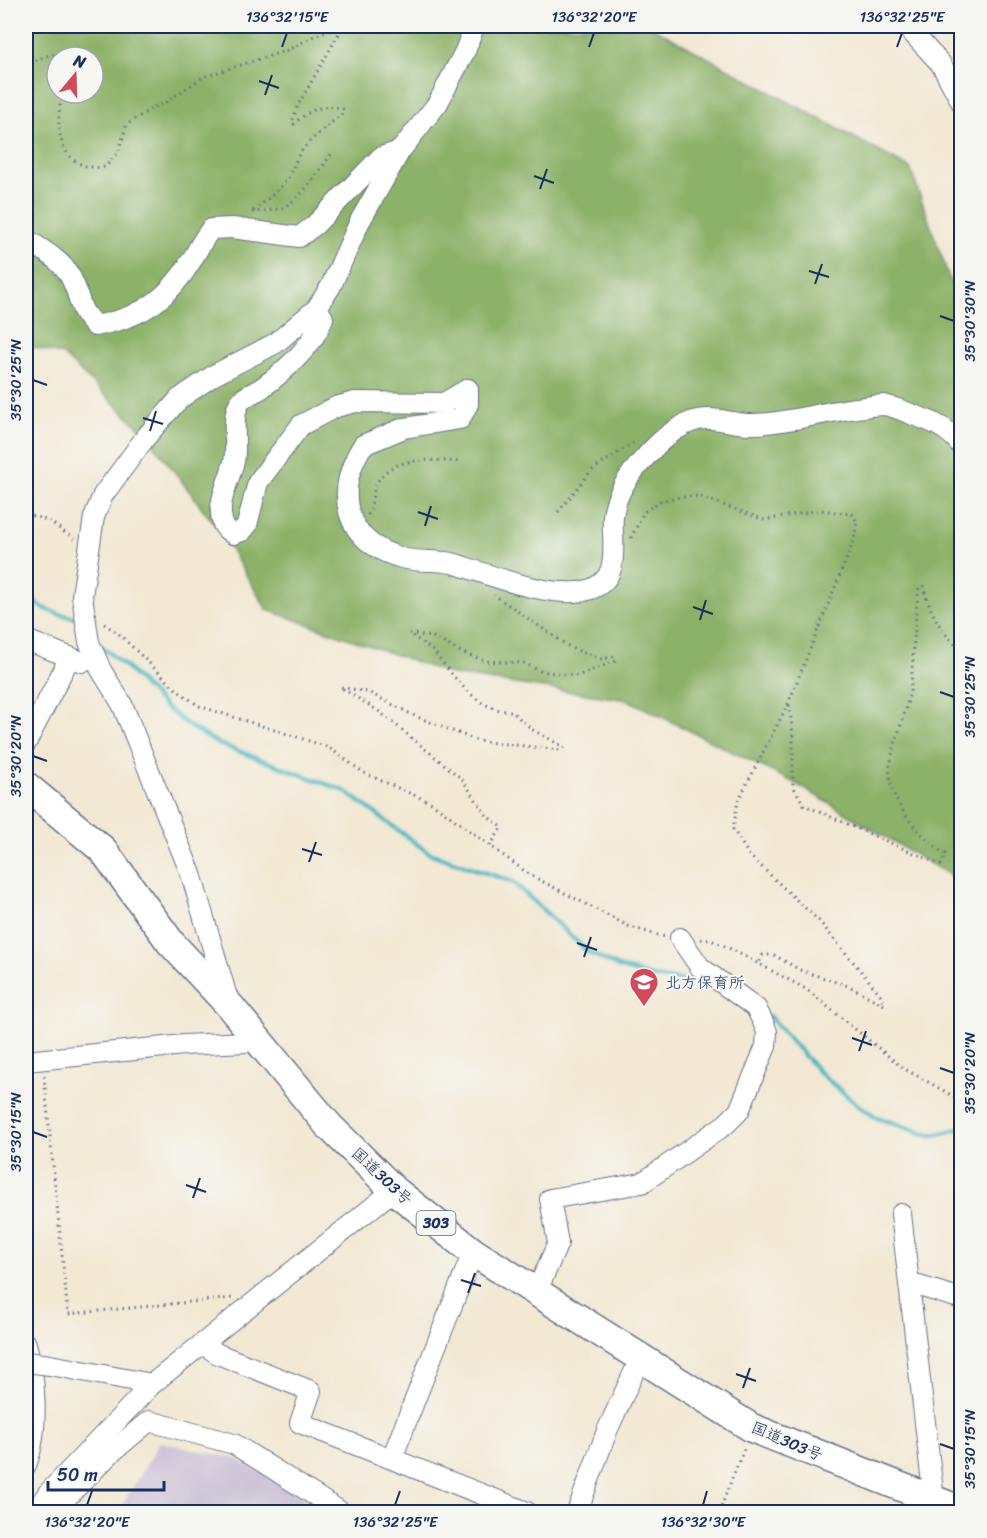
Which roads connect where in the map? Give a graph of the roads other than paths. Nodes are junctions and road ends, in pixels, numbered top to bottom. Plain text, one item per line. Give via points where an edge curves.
1 (474, 26) edge
2 (906, 26) edge
3 (962, 103) edge
4 (400, 151) junction
5 (26, 238) edge
6 (317, 308) junction
7 (962, 447) edge
8 (26, 640) edge
9 (70, 657) junction
10 (101, 670) junction
11 (26, 743) edge
12 (26, 786) edge
13 (680, 938) road end
14 (230, 1005) junction
15 (255, 1036) junction
16 (34, 1060) edge
17 (394, 1190) junction
18 (901, 1214) dead end
19 (473, 1252) junction
20 (909, 1283) junction
21 (536, 1293) junction
22 (962, 1299) edge
23 (26, 1344) edge
24 (202, 1344) junction
25 (640, 1359) junction
26 (26, 1362) edge
27 (152, 1384) junction
28 (392, 1458) junction
29 (26, 1465) edge
30 (934, 1501) junction
31 (962, 1511) edge
32 (35, 1512) edge
33 (52, 1512) edge
34 (341, 1512) edge
35 (527, 1512) edge
36 (577, 1512) edge

1 - 4 street via 438,103
2 - 3 street via 941,64
4 - 5 street via 381,156 299,237 211,229 181,276 154,303 126,320 95,326 81,311 72,279 60,263
4 - 6 street
6 - 7 street via 323,318 309,345 265,386 241,401 236,414 234,460 221,519 233,534 247,525 258,482 301,425 355,402 444,403 468,389 468,404 460,418 404,428 363,445 347,480 345,503 351,520 372,544 419,562 451,563 522,585 578,592 601,585 612,568 613,516 628,478 674,430 693,421 711,418 753,424 884,405 931,421 954,436
6 - 10 street via 276,343 214,375 179,399 103,495 94,517 82,596 89,642
8 - 9 street
9 - 10 street
9 - 11 street
10 - 14 street via 122,704 191,874
12 - 14 highway, 国道303号 / 303 via 103,850 171,943
13 - 21 street via 700,967 756,1008 766,1032 766,1046 740,1111 642,1183 550,1199 558,1243
14 - 15 highway, 国道303号 / 303
15 - 16 street via 246,1042
15 - 17 highway, 国道303号 / 303 via 329,1126
17 - 19 highway, 国道303号 / 303
17 - 24 street
18 - 20 street
19 - 21 highway, 国道303号 / 303
19 - 28 street
20 - 22 street
20 - 30 street
21 - 25 highway, 国道303号 / 303
23 - 29 street via 34,1390 31,1453
24 - 27 street
24 - 28 street via 311,1390 300,1423
25 - 30 highway, 国道303号 / 303 via 752,1428
25 - 36 street via 607,1431
26 - 27 street, bridge
27 - 32 street via 48,1493
28 - 35 street
30 - 31 highway, 国道303号 / 303
33 - 34 street via 149,1421 234,1444

